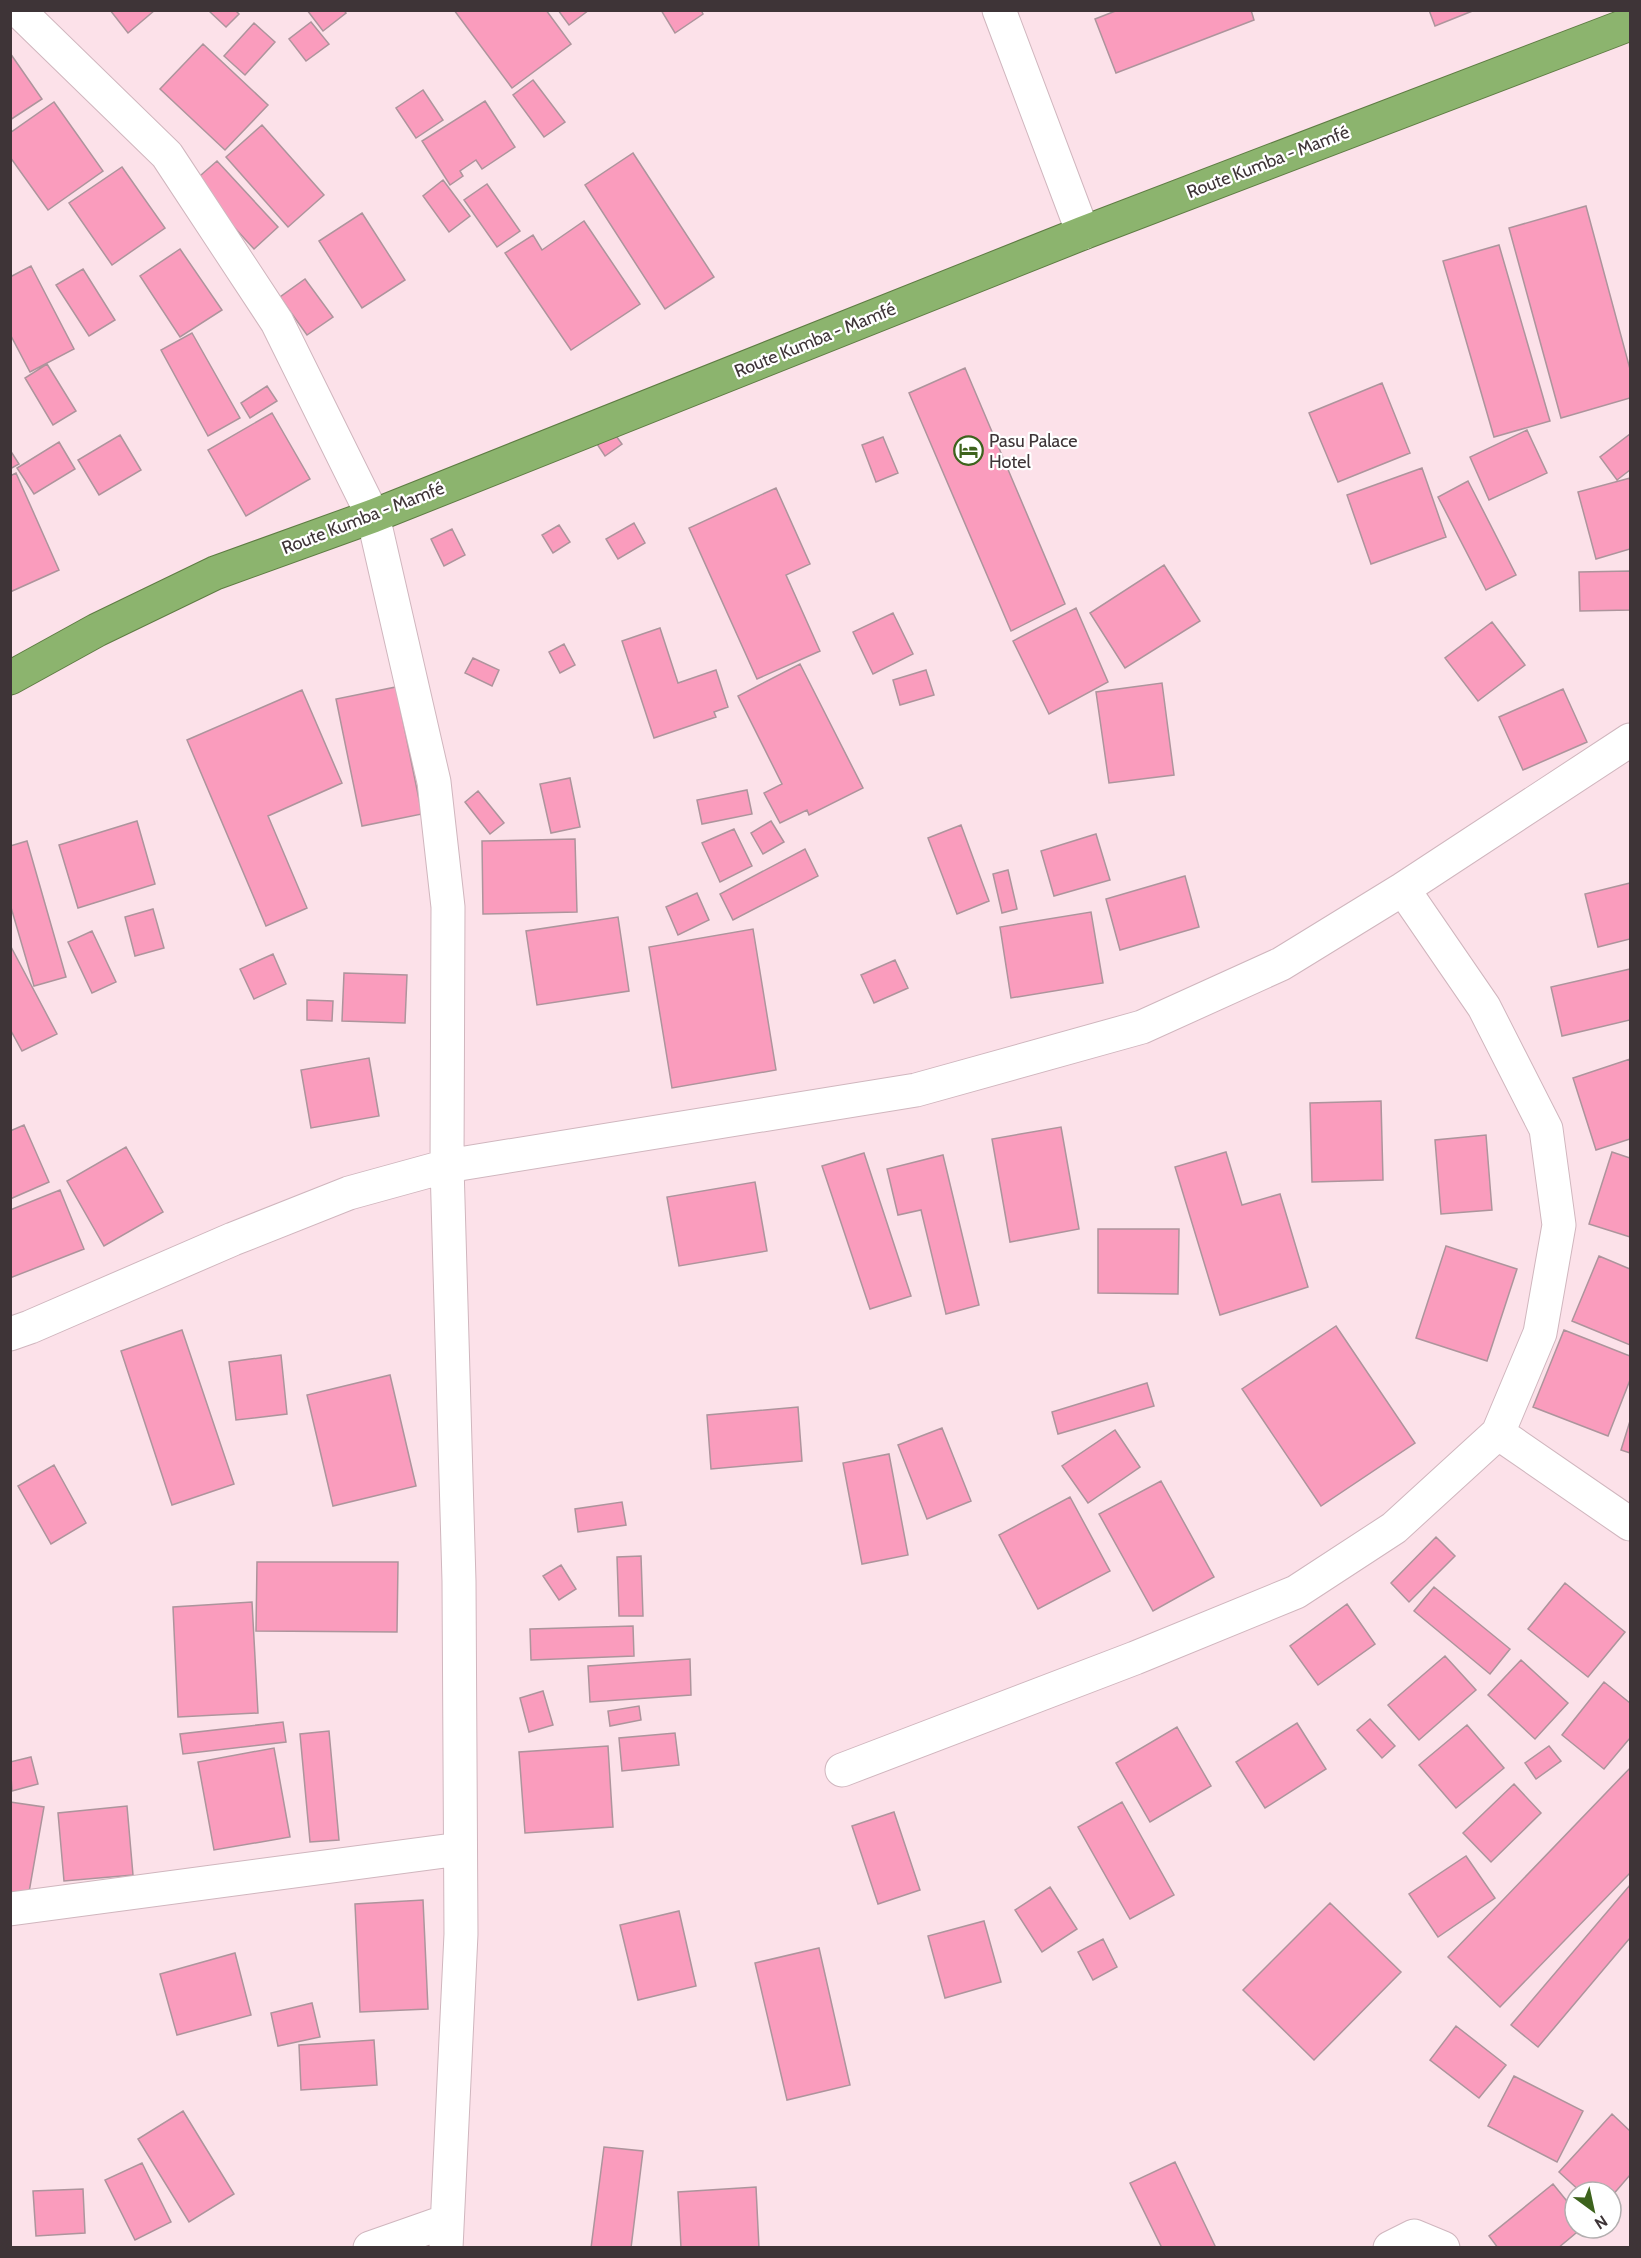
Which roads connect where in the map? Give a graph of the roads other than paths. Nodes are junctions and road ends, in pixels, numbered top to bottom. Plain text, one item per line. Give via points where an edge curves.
1 (18, 10) edge
2 (999, 10) edge
3 (1630, 24) edge
4 (1083, 233) junction
5 (373, 516) junction
6 (10, 678) edge
7 (1630, 740) edge
8 (1403, 889) junction
9 (447, 1166) junction
10 (10, 1334) edge
11 (1498, 1433) junction
12 (1630, 1524) edge
13 (842, 1770) dead end
14 (460, 1849) junction
15 (10, 1909) edge
16 (446, 2234) edge
17 (370, 2247) edge
18 (1390, 2247) edge
19 (1443, 2247) edge

1 - 5 street via 167,155 277,322
2 - 4 street
3 - 4 highway, Route Kumba - Mamfé
4 - 5 highway, Route Kumba - Mamfé
5 - 6 highway, Route Kumba - Mamfé via 215,573 97,630
5 - 9 street via 434,782 446,884
7 - 8 street
8 - 9 street via 1281,964 1142,1027 916,1090
8 - 11 street via 1484,1007 1546,1129 1559,1225 1540,1333
9 - 10 street via 348,1193
9 - 14 street via 459,1581
11 - 12 street
11 - 13 street via 1394,1528 1296,1592 1136,1659
14 - 15 street
14 - 16 street via 461,1934
16 - 17 street
18 - 19 street via 1414,2236

